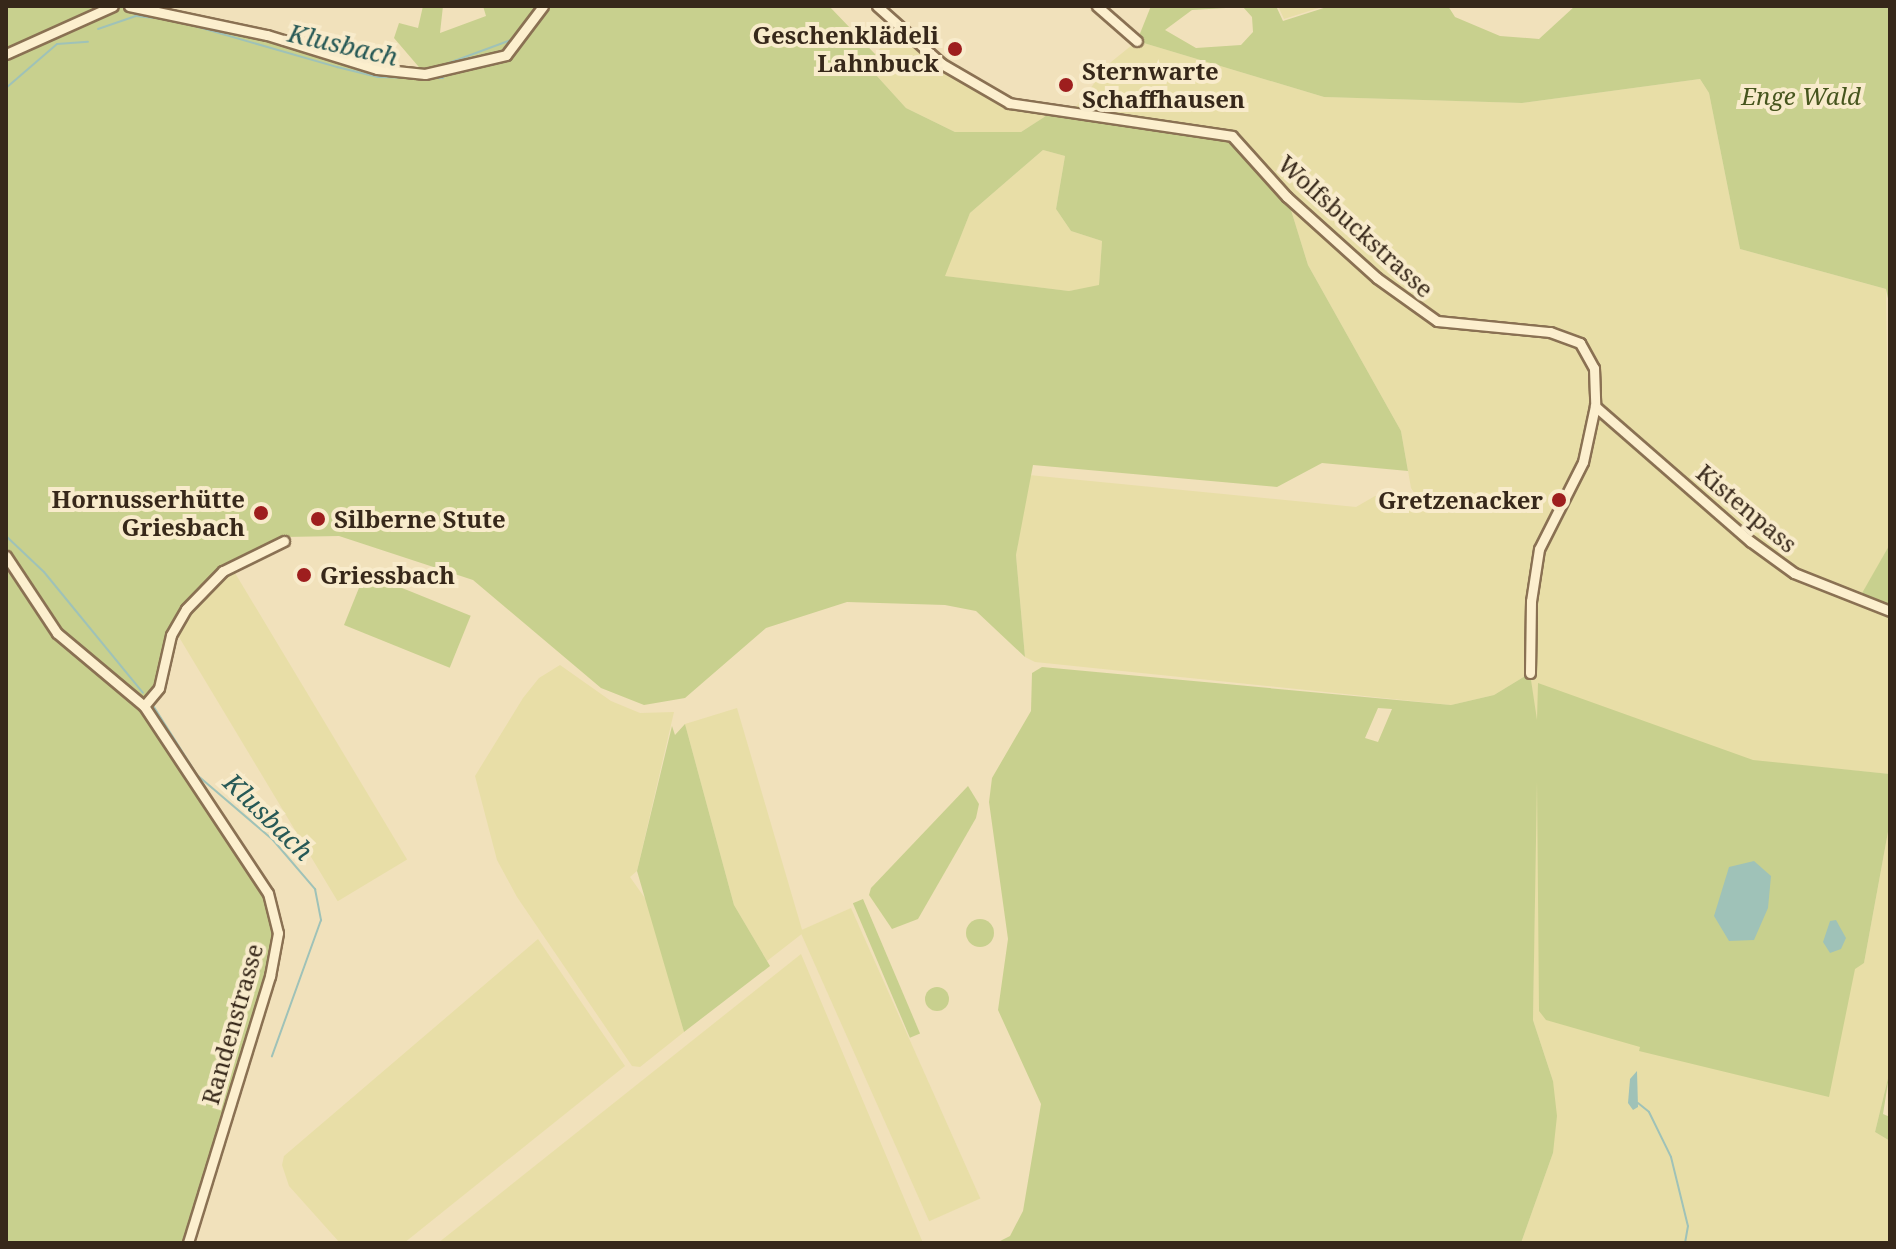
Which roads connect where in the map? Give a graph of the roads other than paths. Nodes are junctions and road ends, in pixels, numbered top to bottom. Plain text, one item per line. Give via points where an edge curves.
1 (113, 6) edge
2 (129, 6) edge
3 (543, 6) edge
4 (877, 6) edge
5 (1097, 6) edge
6 (1137, 41) dead end
7 (6, 54) edge
8 (1595, 406) junction
9 (284, 541) dead end
10 (6, 556) edge
11 (1890, 611) edge
12 (1530, 673) dead end
13 (144, 706) junction
14 (188, 1243) edge

1 - 7 street
2 - 3 street via 267,35 377,69 425,74 506,55
4 - 8 street, Wolfsbuckstrasse via 942,64 1009,103 1232,136 1287,197 1412,307 1461,327 1550,332 1580,343 1594,368
5 - 6 street
8 - 11 street, Kistenpass via 1794,573
8 - 12 street, Wolfsbuckstrasse via 1583,462 1539,549 1531,601
9 - 13 street via 223,571 186,609 171,635 159,688
10 - 13 street, Randenstrasse via 57,633
13 - 14 street, Randenstrasse via 268,893 278,933 270,976

